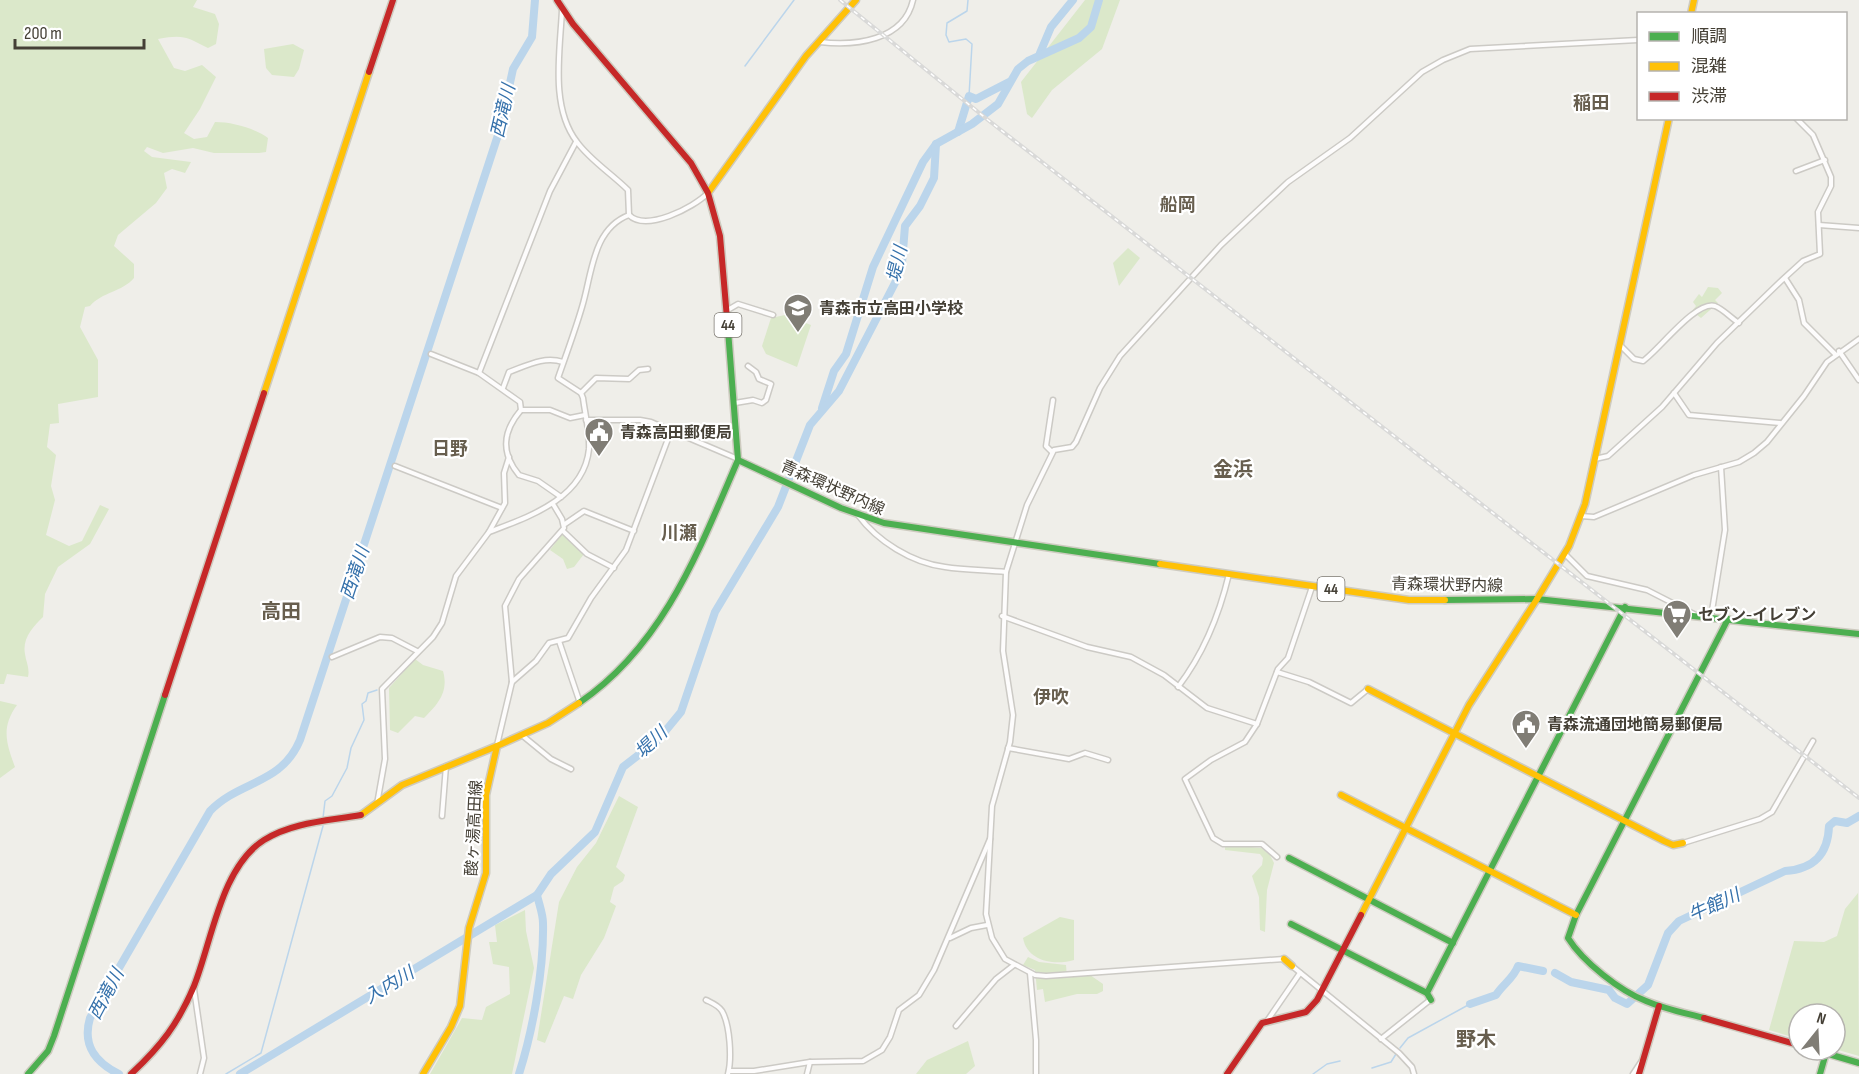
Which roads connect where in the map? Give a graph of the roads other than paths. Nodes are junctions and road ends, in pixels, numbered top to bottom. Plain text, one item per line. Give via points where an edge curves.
1 (393, 0) edge
2 (557, 0) edge
3 (856, 0) edge
4 (913, 0) edge
5 (562, 10) junction
6 (1637, 40) edge
7 (817, 42) junction
8 (1669, 120) edge
9 (1798, 120) edge
10 (576, 142) junction
11 (1825, 160) junction
12 (1796, 171) dead end
13 (708, 193) junction
14 (629, 215) junction
15 (1818, 225) junction
16 (1859, 228) edge
17 (1785, 278) junction
18 (726, 311) junction
19 (773, 315) dead end
20 (1738, 323) junction
21 (1859, 339) edge
22 (1620, 345) junction
23 (1837, 353) junction
24 (431, 354) dead end
25 (563, 362) junction
26 (748, 366) dead end
27 (648, 369) dead end
28 (479, 373) junction
29 (1859, 380) edge
30 (503, 388) junction
31 (581, 393) junction
32 (1674, 393) junction
33 (1053, 400) dead end
34 (735, 403) junction
35 (520, 410) junction
36 (586, 418) junction
37 (1780, 424) junction
38 (671, 430) junction
39 (1052, 452) junction
40 (509, 457) junction
41 (1595, 459) junction
42 (738, 460) junction
43 (395, 466) dead end
44 (1721, 467) junction
45 (561, 497) junction
46 (553, 504) junction
47 (502, 508) junction
48 (857, 514) junction
49 (1581, 516) junction
50 (565, 525) junction
51 (563, 531) junction
52 (634, 531) junction
53 (489, 532) junction
54 (1015, 543) junction
55 (1565, 554) junction
56 (614, 568) junction
57 (1006, 572) junction
58 (1229, 574) junction
59 (1312, 586) junction
60 (1538, 598) junction
61 (1625, 607) junction
62 (1696, 615) junction
63 (1002, 616) junction
64 (1711, 617) junction
65 (1728, 619) junction
66 (1859, 634) edge
67 (559, 641) junction
68 (417, 651) junction
69 (332, 657) dead end
70 (1277, 672) junction
71 (512, 682) junction
72 (1178, 687) junction
73 (1368, 689) joint
74 (580, 703) junction
75 (1257, 724) junction
76 (1454, 734) junction
77 (522, 735) junction
78 (1813, 741) dead end
79 (497, 746) junction
80 (1008, 748) junction
81 (1108, 760) dead end
82 (446, 765) junction
83 (571, 769) dead end
84 (1538, 776) junction
85 (1341, 795) dead end
86 (377, 805) junction
87 (442, 816) dead end
88 (1624, 821) junction
89 (1406, 828) junction
90 (990, 839) junction
91 (1683, 843) joint
92 (1277, 857) dead end
93 (1289, 858) dead end
94 (1490, 870) junction
95 (1369, 900) junction
96 (1576, 915) junction
97 (1291, 924) dead end
98 (987, 925) junction
99 (949, 938) junction
100 (1453, 943) junction
101 (1342, 951) junction
102 (1284, 959) joint
103 (1014, 965) junction
104 (1292, 966) joint
105 (1030, 972) junction
106 (1300, 973) junction
107 (194, 985) junction
108 (1322, 991) junction
109 (1427, 993) junction
110 (706, 1000) dead end
111 (1431, 1000) joint
112 (1659, 1006) junction
113 (1267, 1021) junction
114 (956, 1026) dead end
115 (1381, 1039) junction
116 (1787, 1042) edge
117 (1643, 1059) junction
118 (810, 1062) junction
119 (729, 1072) edge
120 (28, 1074) edge
121 (131, 1074) edge
122 (200, 1074) edge
123 (423, 1074) edge
124 (807, 1074) edge
125 (1036, 1074) edge
126 (1227, 1074) edge
127 (1414, 1074) edge
128 (1633, 1074) edge
129 (1639, 1074) edge

1 - 120 street via 54,1036 48,1051
2 - 5 street, 44
3 - 7 street
4 - 7 street via 908,15 893,31 861,41
5 - 10 street via 561,102
5 - 13 street, 44 via 692,164
6 - 39 street via 1470,49 1429,68 1350,138 1288,182 1228,238 1120,356 1100,388 1075,444
7 - 13 street
8 - 22 street
9 - 11 street via 1813,135
10 - 14 street via 628,190
10 - 28 street via 550,191
11 - 12 street
11 - 15 street via 1832,181 1819,208
13 - 14 street via 650,222
13 - 18 street, 44 via 720,236
14 - 25 street via 612,225 598,246
15 - 16 street
15 - 17 street via 1820,254 1803,261
17 - 20 street
17 - 23 street via 1799,300 1804,323
18 - 19 street via 738,303
18 - 34 street, 44
20 - 22 street via 1710,306 1693,313 1643,361
20 - 32 street
21 - 23 street
22 - 41 street
23 - 29 street
23 - 37 street
24 - 28 street
25 - 30 street via 552,358 531,362 509,372
25 - 31 street via 558,378
26 - 34 street via 759,379 771,384 766,400
27 - 31 street via 639,370 629,379 596,378
28 - 30 street
30 - 35 street via 520,402
31 - 36 street
32 - 37 street via 1689,415
32 - 41 street via 1608,456
33 - 39 street via 1046,446
34 - 42 street, 44
35 - 36 street via 550,410 570,418
35 - 40 street via 506,435
36 - 38 street via 640,420
36 - 45 street via 586,460
37 - 44 street via 1759,449 1739,462
38 - 42 street
38 - 52 street
39 - 54 street via 1027,505
40 - 45 street via 519,475 538,481
40 - 47 street
41 - 49 street
42 - 48 street, 青森環状野内線 / 44
42 - 74 street via 687,578 665,616 633,657
43 - 47 street
44 - 49 street via 1594,517
44 - 64 street via 1725,530
45 - 46 street
46 - 50 street
46 - 53 street
47 - 53 street
48 - 54 street, 青森環状野内線 / 44 via 886,525
48 - 57 street via 874,532 911,556 944,567
49 - 55 street
50 - 51 street
50 - 52 street via 584,511
51 - 56 street via 587,554
51 - 71 street via 508,596 505,613
52 - 56 street
53 - 68 street via 459,569 442,622
54 - 57 street
54 - 58 street, 青森環状野内線 / 44
55 - 60 street
55 - 62 street via 1587,576 1647,590
56 - 67 street via 568,638
57 - 63 street
58 - 59 street, 青森環状野内線 / 44
58 - 72 street via 1213,628
59 - 60 street, 青森環状野内線 / 44 via 1409,600
59 - 70 street via 1288,658
60 - 61 street, 青森環状野内線 / 44
60 - 76 street via 1480,686
61 - 62 street, 青森環状野内線 / 44
61 - 84 street
62 - 64 street, 青森環状野内線 / 44
63 - 72 street via 1088,647 1131,657
63 - 80 street via 1003,651 1014,708
64 - 65 street, 青森環状野内線 / 44
65 - 66 street, 青森環状野内線 / 44
65 - 88 street
67 - 71 street via 549,643
67 - 74 street
68 - 69 street via 392,638 380,637
68 - 86 street via 382,689 385,759
70 - 73 street via 1309,682 1351,703
70 - 75 street
71 - 79 street
72 - 75 street via 1207,708
73 - 76 street
74 - 77 street
75 - 92 street via 1245,742 1185,778 1213,838 1223,844 1262,844
76 - 84 street
76 - 89 street
77 - 79 street
77 - 83 street via 551,759
78 - 91 street via 1772,812
79 - 82 street
79 - 123 street, 酸ヶ湯高田線 via 486,795 486,873 469,928 460,1006
80 - 81 street via 1069,759 1085,753
80 - 90 street via 992,806
82 - 86 street via 402,784
82 - 87 street
84 - 88 street
84 - 94 street
85 - 89 street
86 - 107 street via 357,817 286,829 250,851 229,882
88 - 91 street via 1665,842
88 - 96 street
89 - 94 street
89 - 95 street
90 - 98 street
90 - 99 street
93 - 95 street
94 - 96 street
94 - 100 street
95 - 100 street
95 - 101 street
96 - 112 street via 1568,931 1569,942 1605,976 1629,993
97 - 101 street
98 - 99 street
98 - 103 street via 997,949
99 - 118 street via 919,995 899,1010 882,1050 863,1060
100 - 109 street
101 - 108 street
101 - 109 street
102 - 104 street
102 - 105 street via 1054,976
103 - 105 street
103 - 114 street via 996,979
104 - 106 street
105 - 125 street
106 - 108 street
106 - 113 street
107 - 121 street via 168,1036
107 - 122 street via 204,1058
108 - 113 street via 1306,1012
108 - 115 street
109 - 111 street
110 - 119 street via 724,1016
111 - 115 street
112 - 116 street
112 - 117 street
113 - 126 street
115 - 127 street via 1406,1059
117 - 128 street
117 - 129 street
118 - 119 street
118 - 124 street

